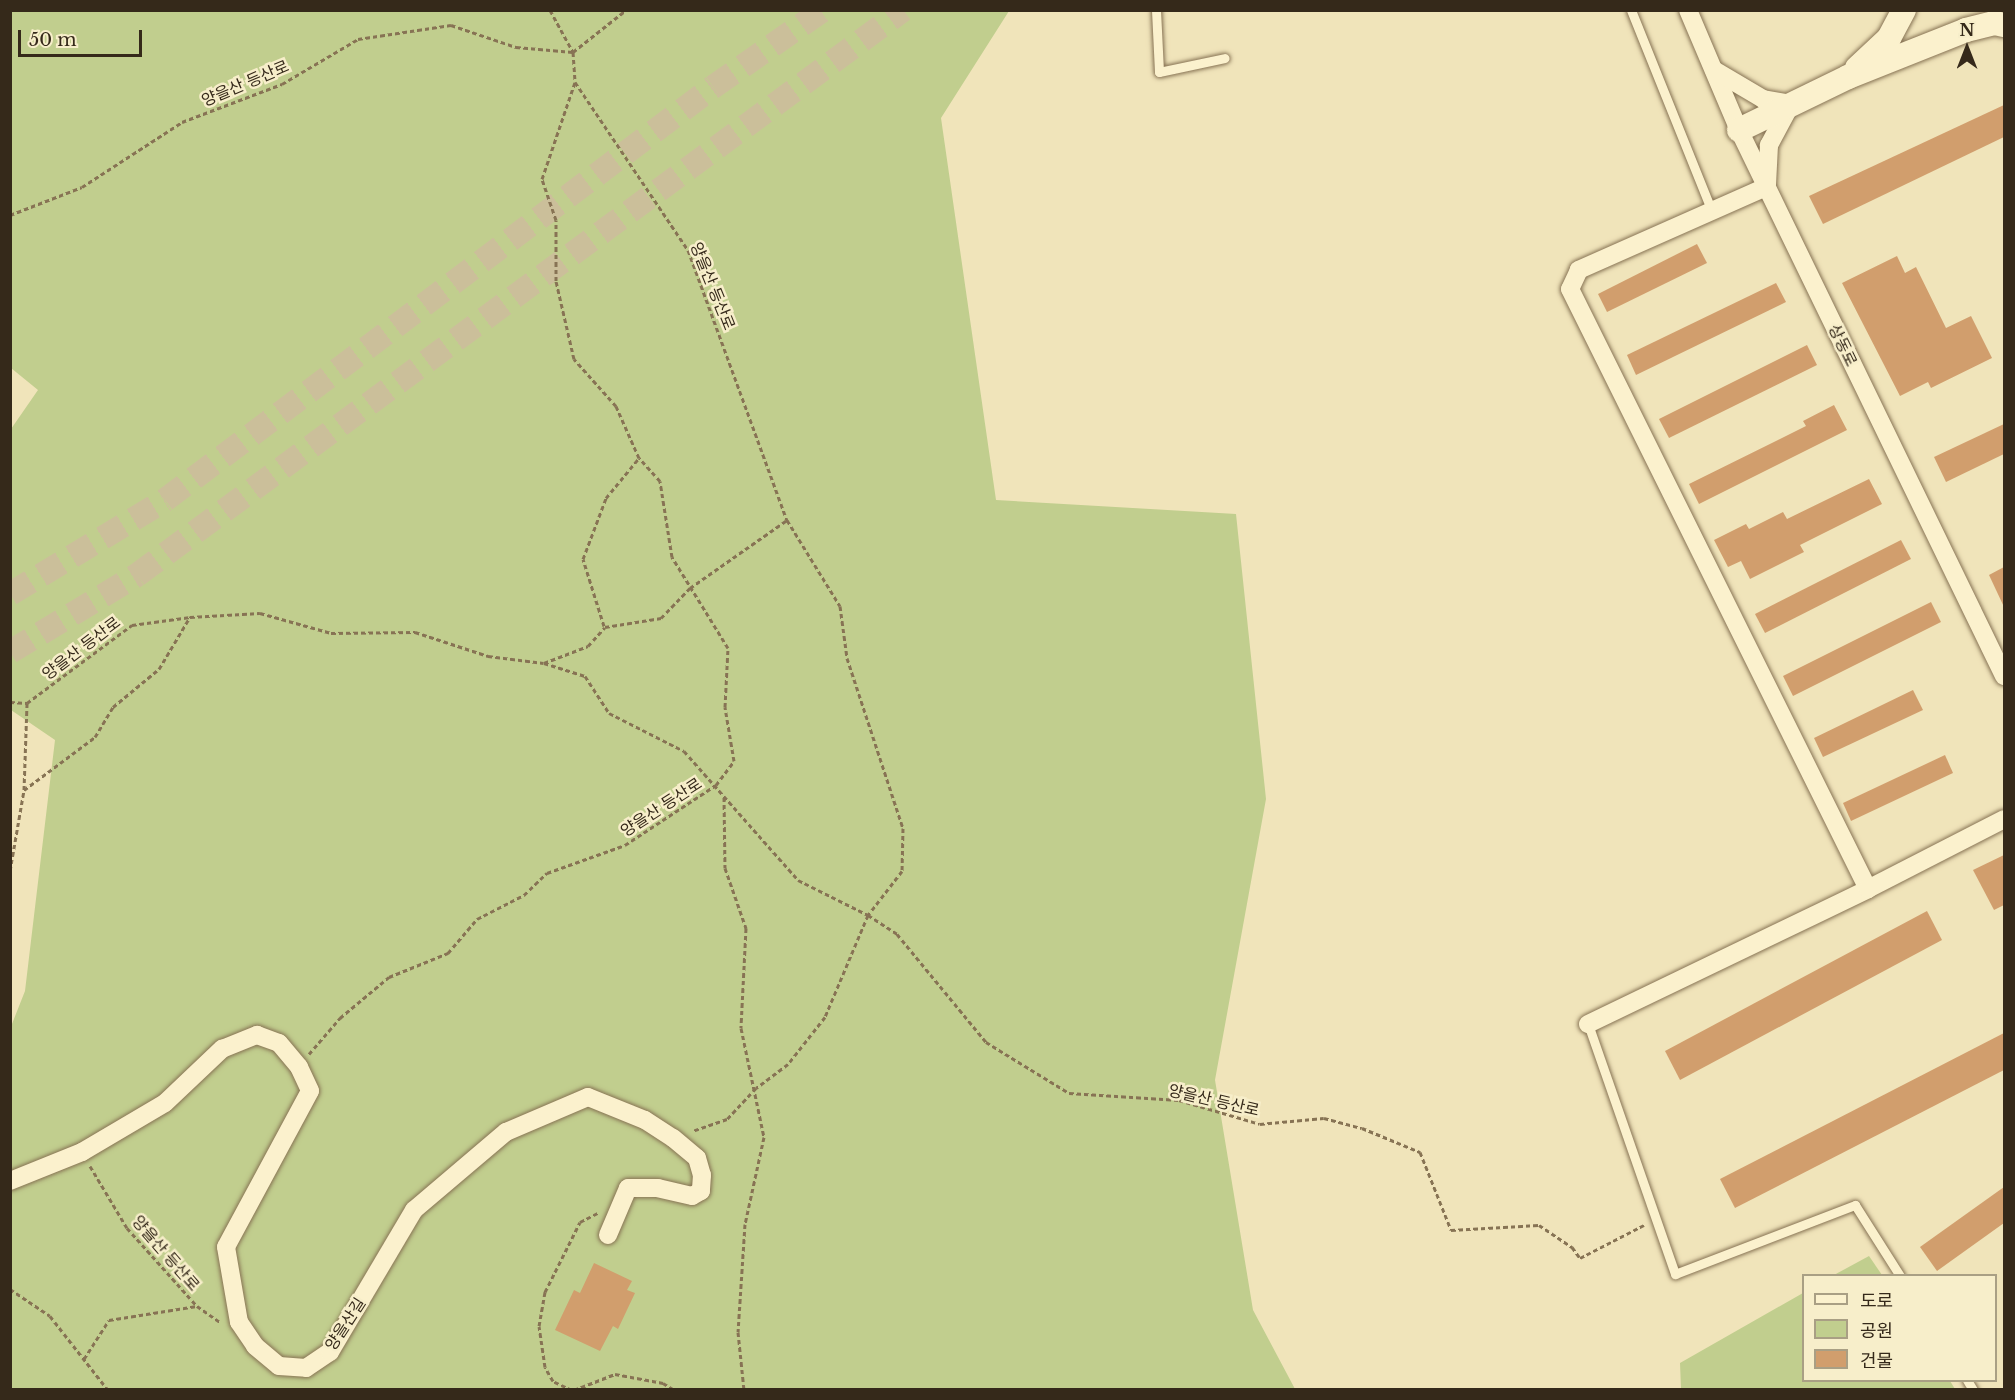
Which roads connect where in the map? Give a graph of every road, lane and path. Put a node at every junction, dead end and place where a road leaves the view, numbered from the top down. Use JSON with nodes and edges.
{"nodes":[{"id":1,"x":550,"y":10,"type":"edge"},
{"id":2,"x":626,"y":10,"type":"edge"},
{"id":3,"x":1156,"y":10,"type":"edge"},
{"id":4,"x":1631,"y":10,"type":"edge"},
{"id":5,"x":1688,"y":10,"type":"edge"},
{"id":6,"x":1904,"y":10,"type":"edge"},
{"id":7,"x":2004,"y":25,"type":"edge"},
{"id":8,"x":573,"y":52,"type":"junction"},
{"id":9,"x":1225,"y":58,"type":"dead end"},
{"id":10,"x":1714,"y":70,"type":"junction"},
{"id":11,"x":1848,"y":77,"type":"junction"},
{"id":12,"x":575,"y":82,"type":"junction"},
{"id":13,"x":1791,"y":104,"type":"junction"},
{"id":14,"x":1739,"y":130,"type":"junction"},
{"id":15,"x":1766,"y":187,"type":"junction"},
{"id":16,"x":1710,"y":209,"type":"junction"},
{"id":17,"x":10,"y":215,"type":"edge"},
{"id":18,"x":639,"y":458,"type":"junction"},
{"id":19,"x":787,"y":520,"type":"junction"},
{"id":20,"x":690,"y":588,"type":"junction"},
{"id":21,"x":190,"y":616,"type":"junction"},
{"id":22,"x":604,"y":627,"type":"junction"},
{"id":23,"x":544,"y":663,"type":"junction"},
{"id":24,"x":2004,"y":676,"type":"edge"},
{"id":25,"x":10,"y":702,"type":"edge"},
{"id":26,"x":27,"y":704,"type":"junction"},
{"id":27,"x":716,"y":785,"type":"junction"},
{"id":28,"x":24,"y":790,"type":"junction"},
{"id":29,"x":724,"y":795,"type":"junction"},
{"id":30,"x":2004,"y":819,"type":"edge"},
{"id":31,"x":10,"y":871,"type":"edge"},
{"id":32,"x":1868,"y":889,"type":"junction"},
{"id":33,"x":868,"y":915,"type":"junction"},
{"id":34,"x":1588,"y":1024,"type":"joint"},
{"id":35,"x":299,"y":1066,"type":"junction"},
{"id":36,"x":756,"y":1088,"type":"junction"},
{"id":37,"x":673,"y":1138,"type":"junction"},
{"id":38,"x":82,"y":1152,"type":"junction"},
{"id":39,"x":10,"y":1181,"type":"edge"},
{"id":40,"x":617,"y":1212,"type":"junction"},
{"id":41,"x":1653,"y":1220,"type":"junction"},
{"id":42,"x":608,"y":1235,"type":"dead end"},
{"id":43,"x":1899,"y":1274,"type":"edge"},
{"id":44,"x":10,"y":1289,"type":"edge"},
{"id":45,"x":197,"y":1306,"type":"junction"},
{"id":46,"x":226,"y":1326,"type":"dead end"},
{"id":47,"x":84,"y":1360,"type":"junction"},
{"id":48,"x":108,"y":1389,"type":"edge"},
{"id":49,"x":573,"y":1389,"type":"edge"},
{"id":50,"x":674,"y":1389,"type":"edge"},
{"id":51,"x":744,"y":1389,"type":"edge"}],
"edges":[{"from":1,"to":8,"type":"path","name":"양을산 등산로"},
{"from":2,"to":8,"type":"path"},
{"from":3,"to":9,"type":"lane"},
{"from":4,"to":16,"type":"lane"},
{"from":5,"to":10,"type":"street","name":"상동로"},
{"from":6,"to":11,"type":"street"},
{"from":7,"to":11,"type":"street"},
{"from":8,"to":12,"type":"path","name":"양을산 등산로"},
{"from":8,"to":17,"type":"path","name":"양을산 등산로"},
{"from":10,"to":13,"type":"street"},
{"from":10,"to":14,"type":"street","name":"상동로"},
{"from":11,"to":13,"type":"street"},
{"from":12,"to":18,"type":"path","name":"양을산 등산로"},
{"from":12,"to":19,"type":"path","name":"양을산 등산로"},
{"from":13,"to":14,"type":"street"},
{"from":13,"to":15,"type":"street"},
{"from":14,"to":15,"type":"street","name":"상동로"},
{"from":15,"to":16,"type":"street"},
{"from":15,"to":24,"type":"street","name":"상동로"},
{"from":16,"to":32,"type":"street"},
{"from":18,"to":20,"type":"path","name":"양을산 등산로"},
{"from":18,"to":22,"type":"path"},
{"from":19,"to":20,"type":"path"},
{"from":19,"to":33,"type":"path","name":"양을산 등산로"},
{"from":20,"to":22,"type":"path"},
{"from":20,"to":27,"type":"path","name":"양을산 등산로"},
{"from":21,"to":23,"type":"path","name":"양을산 등산로"},
{"from":21,"to":26,"type":"path","name":"양을산 등산로"},
{"from":21,"to":28,"type":"path"},
{"from":22,"to":23,"type":"path","name":"양을산 등산로"},
{"from":23,"to":27,"type":"path","name":"양을산 등산로"},
{"from":25,"to":26,"type":"path"},
{"from":26,"to":28,"type":"path"},
{"from":27,"to":29,"type":"path","name":"양을산 등산로"},
{"from":27,"to":35,"type":"path","name":"양을산 등산로"},
{"from":28,"to":31,"type":"path"},
{"from":29,"to":33,"type":"path","name":"양을산 등산로"},
{"from":29,"to":36,"type":"path","name":"양을산 등산로"},
{"from":30,"to":32,"type":"street"},
{"from":32,"to":34,"type":"street"},
{"from":33,"to":36,"type":"path","name":"양을산 등산로"},
{"from":33,"to":41,"type":"path","name":"양을산 등산로"},
{"from":34,"to":41,"type":"lane"},
{"from":35,"to":37,"type":"street","name":"양을산길"},
{"from":35,"to":38,"type":"street","name":"양을산길"},
{"from":36,"to":37,"type":"path","name":"양을산 등산로"},
{"from":36,"to":51,"type":"path","name":"양을산 등산로"},
{"from":37,"to":40,"type":"street","name":"양을산길"},
{"from":38,"to":39,"type":"street","name":"양을산길"},
{"from":38,"to":45,"type":"path","name":"양을산 등산로"},
{"from":40,"to":42,"type":"street","name":"양을산길"},
{"from":40,"to":49,"type":"path"},
{"from":41,"to":43,"type":"lane"},
{"from":44,"to":47,"type":"path"},
{"from":45,"to":46,"type":"path","name":"양을산 등산로"},
{"from":45,"to":47,"type":"path","name":"양을산 등산로"},
{"from":47,"to":48,"type":"path"},
{"from":49,"to":50,"type":"path"}]}
